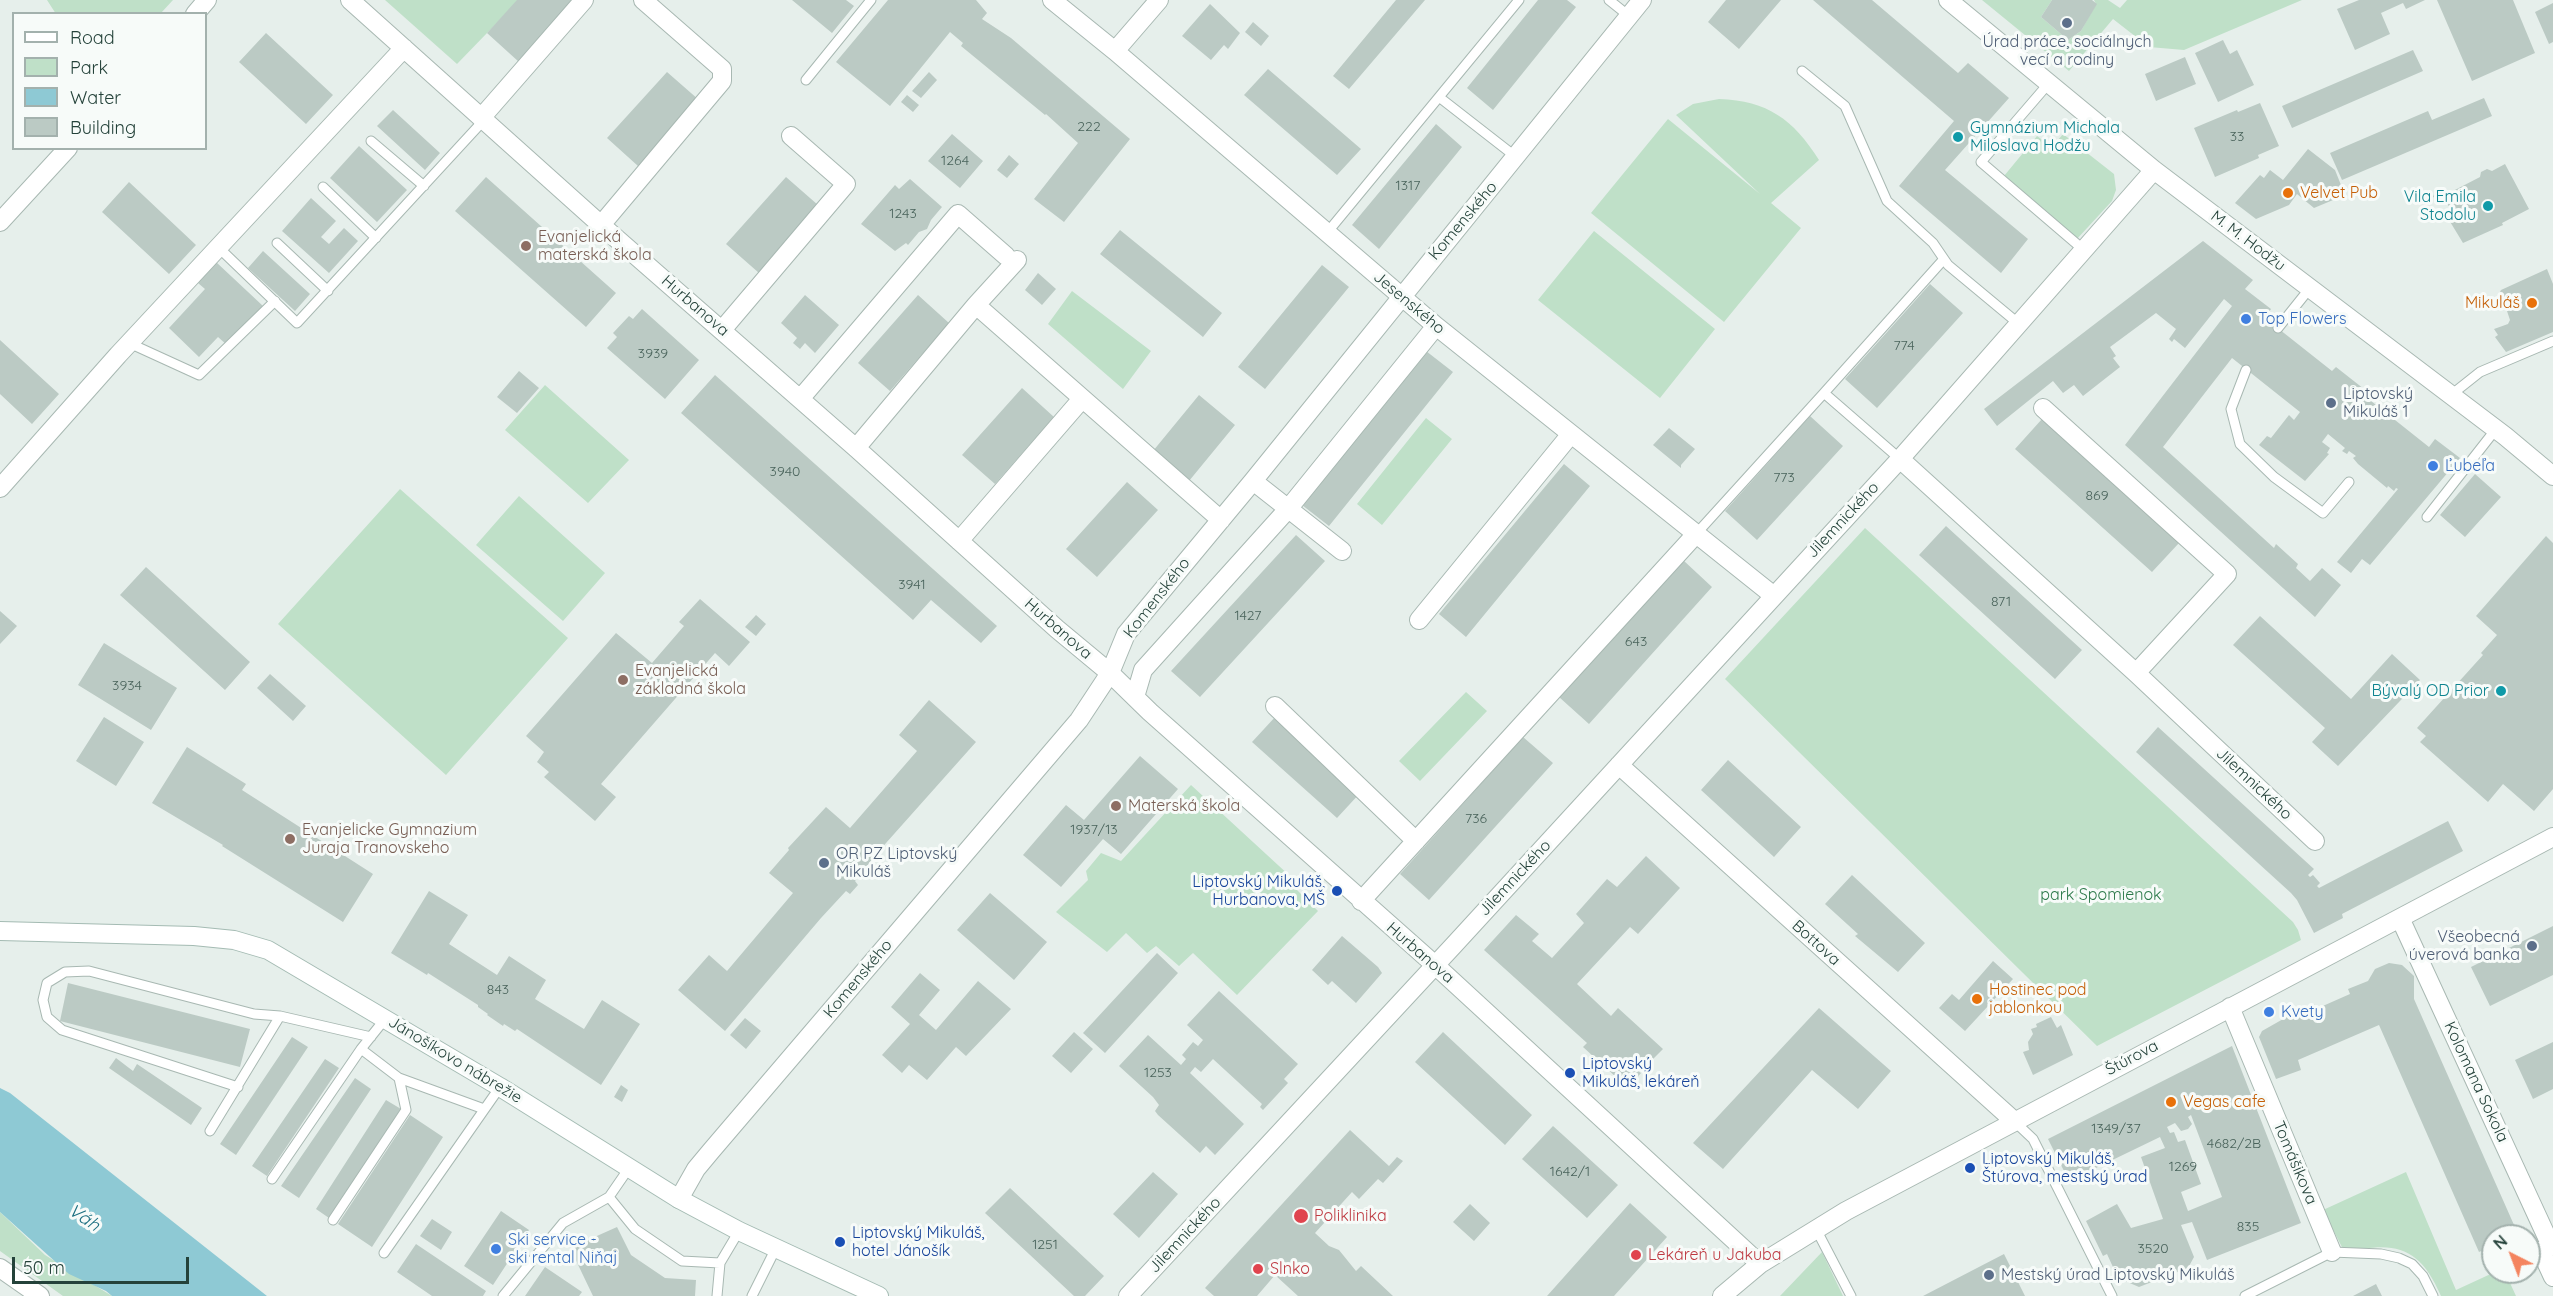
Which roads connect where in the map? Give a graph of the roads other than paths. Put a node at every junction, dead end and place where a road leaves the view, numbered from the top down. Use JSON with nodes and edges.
{"nodes":[{"id":1,"x":207,"y":0,"type":"edge"},
{"id":2,"x":350,"y":0,"type":"edge"},
{"id":3,"x":584,"y":0,"type":"edge"},
{"id":4,"x":643,"y":0,"type":"edge"},
{"id":5,"x":872,"y":0,"type":"edge"},
{"id":6,"x":1052,"y":0,"type":"edge"},
{"id":7,"x":1159,"y":0,"type":"edge"},
{"id":8,"x":1519,"y":0,"type":"edge"},
{"id":9,"x":1610,"y":0,"type":"edge"},
{"id":10,"x":1642,"y":0,"type":"edge"},
{"id":11,"x":1948,"y":0,"type":"edge"},
{"id":12,"x":197,"y":12,"type":"edge"},
{"id":13,"x":1629,"y":16,"type":"junction"},
{"id":14,"x":404,"y":48,"type":"junction"},
{"id":15,"x":1115,"y":51,"type":"junction"},
{"id":16,"x":1803,"y":71,"type":"dead end"},
{"id":17,"x":806,"y":80,"type":"dead end"},
{"id":18,"x":2049,"y":83,"type":"junction"},
{"id":19,"x":1439,"y":97,"type":"junction"},
{"id":20,"x":483,"y":119,"type":"junction"},
{"id":21,"x":791,"y":136,"type":"dead end"},
{"id":22,"x":371,"y":141,"type":"dead end"},
{"id":23,"x":66,"y":150,"type":"edge"},
{"id":24,"x":1516,"y":157,"type":"junction"},
{"id":25,"x":2154,"y":170,"type":"junction"},
{"id":26,"x":424,"y":186,"type":"junction"},
{"id":27,"x":323,"y":187,"type":"dead end"},
{"id":28,"x":0,"y":222,"type":"edge"},
{"id":29,"x":601,"y":225,"type":"junction"},
{"id":30,"x":1326,"y":234,"type":"junction"},
{"id":31,"x":376,"y":238,"type":"junction"},
{"id":32,"x":277,"y":243,"type":"dead end"},
{"id":33,"x":218,"y":247,"type":"junction"},
{"id":34,"x":2085,"y":251,"type":"junction"},
{"id":35,"x":1944,"y":259,"type":"junction"},
{"id":36,"x":2310,"y":288,"type":"junction"},
{"id":37,"x":328,"y":291,"type":"junction"},
{"id":38,"x":1401,"y":296,"type":"junction"},
{"id":39,"x":275,"y":301,"type":"junction"},
{"id":40,"x":976,"y":305,"type":"junction"},
{"id":41,"x":2019,"y":324,"type":"junction"},
{"id":42,"x":1437,"y":326,"type":"junction"},
{"id":43,"x":2278,"y":328,"type":"dead end"},
{"id":44,"x":722,"y":330,"type":"junction"},
{"id":45,"x":2553,"y":341,"type":"edge"},
{"id":46,"x":129,"y":343,"type":"junction"},
{"id":47,"x":2246,"y":369,"type":"dead end"},
{"id":48,"x":1824,"y":393,"type":"junction"},
{"id":49,"x":2451,"y":395,"type":"junction"},
{"id":50,"x":800,"y":399,"type":"junction"},
{"id":51,"x":1081,"y":400,"type":"junction"},
{"id":52,"x":2043,"y":408,"type":"dead end"},
{"id":53,"x":2496,"y":429,"type":"junction"},
{"id":54,"x":1571,"y":434,"type":"junction"},
{"id":55,"x":856,"y":448,"type":"junction"},
{"id":56,"x":1900,"y":459,"type":"junction"},
{"id":57,"x":2553,"y":476,"type":"edge"},
{"id":58,"x":1253,"y":481,"type":"junction"},
{"id":59,"x":2349,"y":482,"type":"dead end"},
{"id":60,"x":0,"y":488,"type":"edge"},
{"id":61,"x":1288,"y":509,"type":"junction"},
{"id":62,"x":2427,"y":517,"type":"dead end"},
{"id":63,"x":1221,"y":520,"type":"junction"},
{"id":64,"x":1696,"y":534,"type":"junction"},
{"id":65,"x":959,"y":541,"type":"junction"},
{"id":66,"x":1342,"y":551,"type":"dead end"},
{"id":67,"x":1774,"y":596,"type":"junction"},
{"id":68,"x":1419,"y":620,"type":"dead end"},
{"id":69,"x":2136,"y":673,"type":"junction"},
{"id":70,"x":1110,"y":674,"type":"junction"},
{"id":71,"x":1136,"y":697,"type":"junction"},
{"id":72,"x":1275,"y":706,"type":"dead end"},
{"id":73,"x":1619,"y":765,"type":"junction"},
{"id":74,"x":2553,"y":837,"type":"edge"},
{"id":75,"x":1416,"y":841,"type":"junction"},
{"id":76,"x":2315,"y":841,"type":"dead end"},
{"id":77,"x":1361,"y":901,"type":"junction"},
{"id":78,"x":2400,"y":918,"type":"junction"},
{"id":79,"x":0,"y":931,"type":"edge"},
{"id":80,"x":1435,"y":965,"type":"junction"},
{"id":81,"x":2230,"y":1007,"type":"junction"},
{"id":82,"x":280,"y":1016,"type":"junction"},
{"id":83,"x":385,"y":1018,"type":"junction"},
{"id":84,"x":371,"y":1037,"type":"junction"},
{"id":85,"x":361,"y":1048,"type":"junction"},
{"id":86,"x":399,"y":1078,"type":"junction"},
{"id":87,"x":238,"y":1087,"type":"junction"},
{"id":88,"x":500,"y":1087,"type":"junction"},
{"id":89,"x":484,"y":1109,"type":"junction"},
{"id":90,"x":2013,"y":1120,"type":"junction"},
{"id":91,"x":210,"y":1131,"type":"dead end"},
{"id":92,"x":629,"y":1168,"type":"junction"},
{"id":93,"x":272,"y":1179,"type":"dead end"},
{"id":94,"x":609,"y":1197,"type":"junction"},
{"id":95,"x":679,"y":1199,"type":"junction"},
{"id":96,"x":333,"y":1220,"type":"dead end"},
{"id":97,"x":1816,"y":1229,"type":"junction"},
{"id":98,"x":739,"y":1231,"type":"junction"},
{"id":99,"x":2548,"y":1247,"type":"edge"},
{"id":100,"x":776,"y":1248,"type":"junction"},
{"id":101,"x":2332,"y":1252,"type":"junction"},
{"id":102,"x":384,"y":1253,"type":"dead end"},
{"id":103,"x":720,"y":1263,"type":"junction"},
{"id":104,"x":1760,"y":1264,"type":"junction"},
{"id":105,"x":0,"y":1268,"type":"edge"},
{"id":106,"x":2553,"y":1277,"type":"edge"},
{"id":107,"x":40,"y":1296,"type":"edge"},
{"id":108,"x":503,"y":1296,"type":"edge"},
{"id":109,"x":717,"y":1296,"type":"edge"},
{"id":110,"x":753,"y":1296,"type":"edge"},
{"id":111,"x":879,"y":1296,"type":"edge"},
{"id":112,"x":1128,"y":1296,"type":"edge"},
{"id":113,"x":1722,"y":1296,"type":"edge"},
{"id":114,"x":1851,"y":1296,"type":"edge"},
{"id":115,"x":2112,"y":1296,"type":"edge"},
{"id":116,"x":2245,"y":1296,"type":"edge"},
{"id":117,"x":2433,"y":1296,"type":"edge"}],
"edges":[{"from":1,"to":12,"type":"street"},
{"from":2,"to":14,"type":"street","name":"Hurbanova"},
{"from":3,"to":20,"type":"street"},
{"from":4,"to":29,"type":"street"},
{"from":5,"to":17,"type":"lane"},
{"from":6,"to":15,"type":"street","name":"Jesenského"},
{"from":7,"to":15,"type":"street"},
{"from":8,"to":19,"type":"lane"},
{"from":9,"to":13,"type":"lane"},
{"from":10,"to":13,"type":"street","name":"Komenského"},
{"from":11,"to":18,"type":"street","name":"M. M. Hodžu"},
{"from":13,"to":24,"type":"street","name":"Komenského"},
{"from":14,"to":20,"type":"street","name":"Hurbanova"},
{"from":14,"to":33,"type":"street"},
{"from":15,"to":30,"type":"street","name":"Jesenského"},
{"from":16,"to":35,"type":"lane"},
{"from":18,"to":25,"type":"street","name":"M. M. Hodžu"},
{"from":18,"to":34,"type":"lane"},
{"from":19,"to":24,"type":"lane"},
{"from":19,"to":30,"type":"lane"},
{"from":20,"to":26,"type":"lane"},
{"from":20,"to":29,"type":"street","name":"Hurbanova"},
{"from":21,"to":44,"type":"street"},
{"from":22,"to":26,"type":"lane"},
{"from":23,"to":28,"type":"street"},
{"from":24,"to":38,"type":"street","name":"Komenského"},
{"from":25,"to":34,"type":"street","name":"Jilemnického"},
{"from":25,"to":36,"type":"street","name":"M. M. Hodžu"},
{"from":26,"to":31,"type":"lane"},
{"from":27,"to":31,"type":"lane"},
{"from":29,"to":44,"type":"street","name":"Hurbanova"},
{"from":30,"to":38,"type":"street","name":"Jesenského"},
{"from":31,"to":37,"type":"lane"},
{"from":32,"to":37,"type":"lane"},
{"from":33,"to":39,"type":"lane"},
{"from":33,"to":46,"type":"street"},
{"from":34,"to":41,"type":"street","name":"Jilemnického"},
{"from":35,"to":41,"type":"lane"},
{"from":35,"to":48,"type":"lane"},
{"from":36,"to":43,"type":"lane"},
{"from":36,"to":49,"type":"street","name":"M. M. Hodžu"},
{"from":37,"to":39,"type":"lane"},
{"from":38,"to":42,"type":"street","name":"Jesenského"},
{"from":38,"to":58,"type":"street","name":"Komenského"},
{"from":39,"to":46,"type":"lane"},
{"from":40,"to":50,"type":"street"},
{"from":40,"to":51,"type":"street"},
{"from":40,"to":55,"type":"street"},
{"from":41,"to":56,"type":"street","name":"Jilemnického"},
{"from":42,"to":54,"type":"street","name":"Jesenského"},
{"from":42,"to":61,"type":"street"},
{"from":44,"to":50,"type":"street","name":"Hurbanova"},
{"from":45,"to":49,"type":"lane"},
{"from":46,"to":60,"type":"street"},
{"from":47,"to":59,"type":"lane"},
{"from":48,"to":56,"type":"lane"},
{"from":48,"to":64,"type":"lane"},
{"from":49,"to":53,"type":"street","name":"M. M. Hodžu"},
{"from":50,"to":55,"type":"street","name":"Hurbanova"},
{"from":51,"to":63,"type":"street"},
{"from":51,"to":65,"type":"street"},
{"from":52,"to":69,"type":"street"},
{"from":53,"to":57,"type":"street","name":"M. M. Hodžu"},
{"from":53,"to":62,"type":"lane"},
{"from":54,"to":64,"type":"street","name":"Jesenského"},
{"from":54,"to":68,"type":"street"},
{"from":55,"to":65,"type":"street","name":"Hurbanova"},
{"from":56,"to":67,"type":"street","name":"Jilemnického"},
{"from":56,"to":69,"type":"street","name":"Jilemnického"},
{"from":58,"to":61,"type":"street"},
{"from":58,"to":63,"type":"street","name":"Komenského"},
{"from":61,"to":66,"type":"street"},
{"from":61,"to":71,"type":"street"},
{"from":63,"to":70,"type":"street","name":"Komenského"},
{"from":64,"to":67,"type":"street","name":"Jesenského"},
{"from":64,"to":75,"type":"street"},
{"from":65,"to":70,"type":"street","name":"Hurbanova"},
{"from":67,"to":73,"type":"street","name":"Jilemnického"},
{"from":69,"to":76,"type":"street","name":"Jilemnického"},
{"from":70,"to":71,"type":"street","name":"Hurbanova"},
{"from":70,"to":95,"type":"street","name":"Komenského"},
{"from":71,"to":77,"type":"street","name":"Hurbanova"},
{"from":72,"to":75,"type":"street"},
{"from":73,"to":80,"type":"street","name":"Jilemnického"},
{"from":73,"to":90,"type":"street","name":"Bottova"},
{"from":74,"to":78,"type":"street","name":"Štúrova"},
{"from":75,"to":77,"type":"street"},
{"from":77,"to":80,"type":"street","name":"Hurbanova"},
{"from":78,"to":81,"type":"street","name":"Štúrova"},
{"from":78,"to":99,"type":"street","name":"Kolomana Sokola"},
{"from":79,"to":83,"type":"street","name":"Jánošíkovo nábrežie"},
{"from":80,"to":104,"type":"street","name":"Hurbanova"},
{"from":80,"to":112,"type":"street","name":"Jilemnického"},
{"from":81,"to":90,"type":"street","name":"Štúrova"},
{"from":81,"to":101,"type":"street","name":"Tomášikova"},
{"from":82,"to":84,"type":"lane"},
{"from":82,"to":87,"type":"lane"},
{"from":82,"to":87,"type":"lane"},
{"from":83,"to":84,"type":"lane"},
{"from":83,"to":88,"type":"street","name":"Jánošíkovo nábrežie"},
{"from":84,"to":85,"type":"lane"},
{"from":85,"to":86,"type":"lane"},
{"from":85,"to":93,"type":"lane"},
{"from":86,"to":89,"type":"lane"},
{"from":86,"to":96,"type":"lane"},
{"from":87,"to":91,"type":"lane"},
{"from":88,"to":89,"type":"lane"},
{"from":88,"to":92,"type":"street","name":"Jánošíkovo nábrežie"},
{"from":89,"to":102,"type":"lane"},
{"from":90,"to":97,"type":"street","name":"Štúrova"},
{"from":90,"to":115,"type":"lane"},
{"from":92,"to":94,"type":"lane"},
{"from":92,"to":95,"type":"street","name":"Jánošíkovo nábrežie"},
{"from":94,"to":103,"type":"lane"},
{"from":94,"to":108,"type":"lane"},
{"from":95,"to":98,"type":"street","name":"Jánošíkovo nábrežie"},
{"from":97,"to":104,"type":"street","name":"Štúrova"},
{"from":97,"to":114,"type":"lane"},
{"from":98,"to":100,"type":"street","name":"Jánošíkovo nábrežie"},
{"from":98,"to":103,"type":"lane"},
{"from":99,"to":106,"type":"street","name":"Kolomana Sokola"},
{"from":100,"to":110,"type":"lane"},
{"from":100,"to":111,"type":"street","name":"Jánošíkovo nábrežie"},
{"from":101,"to":116,"type":"lane"},
{"from":101,"to":117,"type":"lane"},
{"from":103,"to":109,"type":"lane"},
{"from":104,"to":113,"type":"street","name":"Štúrova"},
{"from":105,"to":107,"type":"street"}]}
